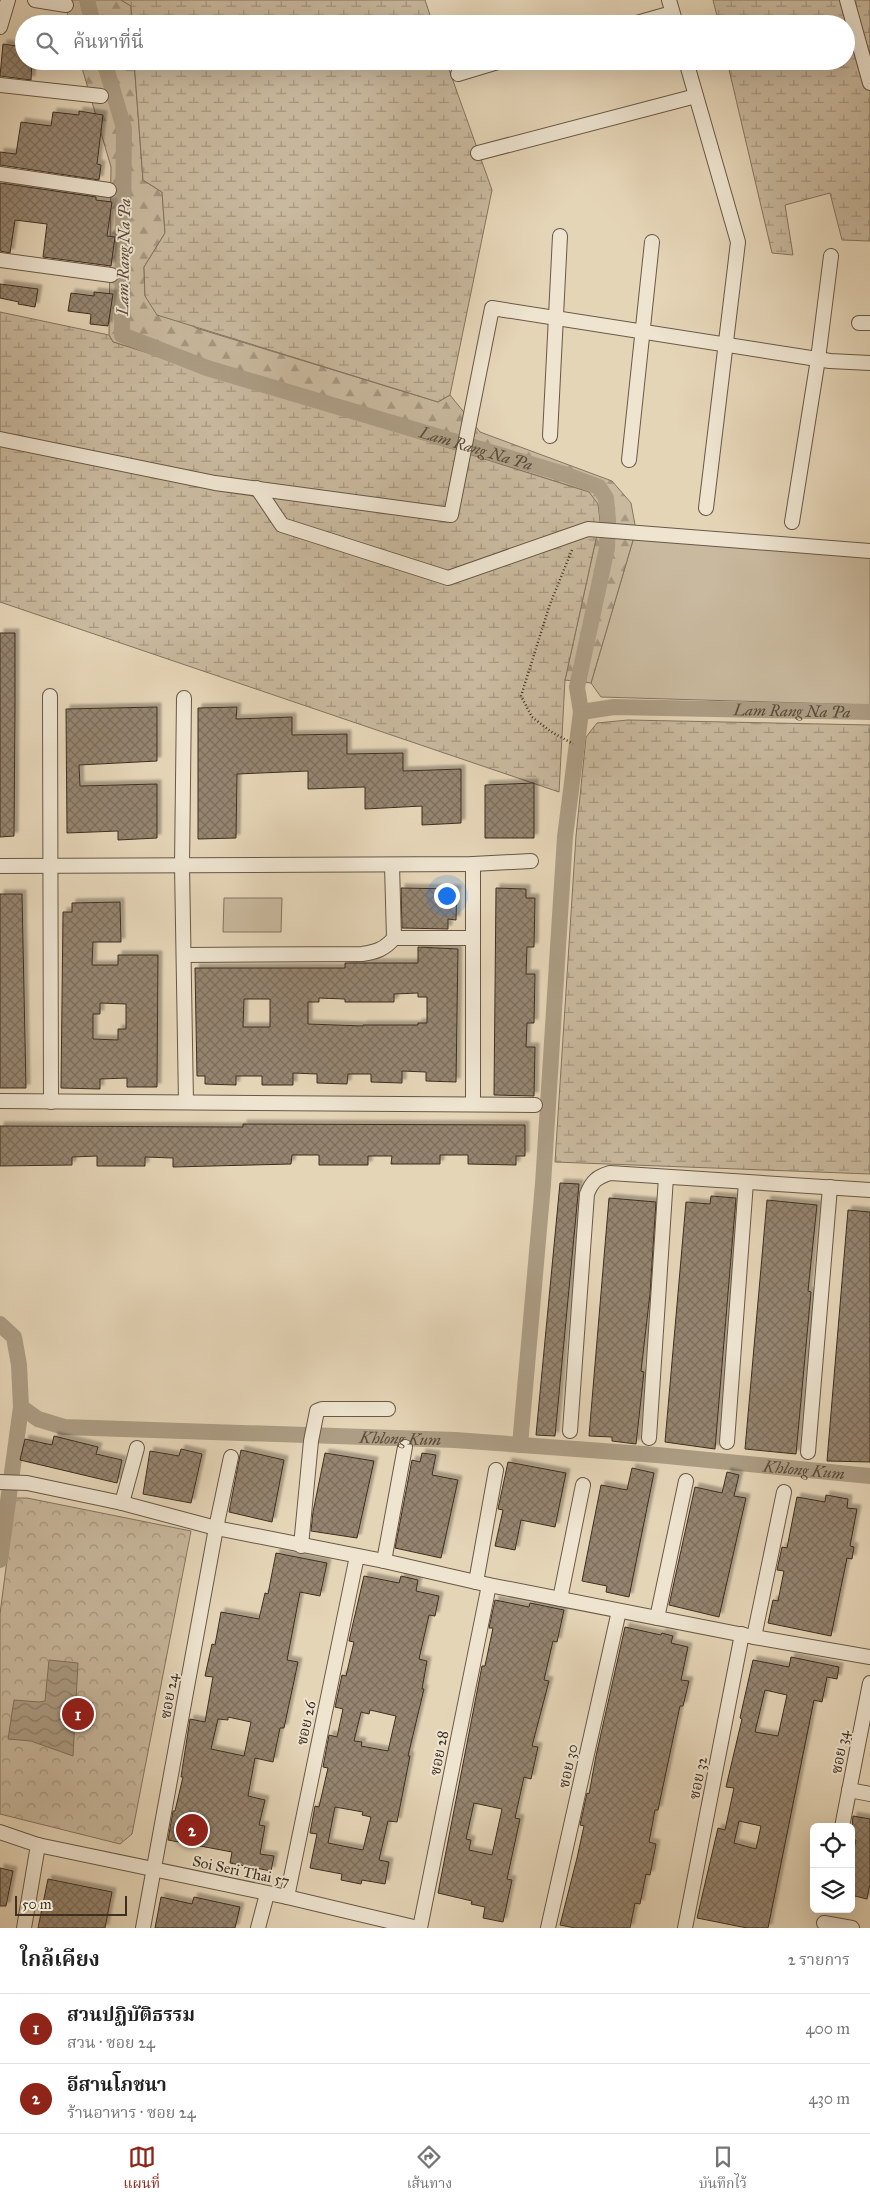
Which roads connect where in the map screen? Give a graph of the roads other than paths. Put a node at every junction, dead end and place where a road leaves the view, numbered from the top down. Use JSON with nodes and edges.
{"nodes":[{"id":1,"x":8,"y":0,"type":"edge"},
{"id":2,"x":35,"y":0,"type":"edge"},
{"id":3,"x":847,"y":0,"type":"edge"},
{"id":4,"x":66,"y":5,"type":"dead end"},
{"id":5,"x":851,"y":15,"type":"edge"},
{"id":6,"x":0,"y":27,"type":"edge"},
{"id":7,"x":855,"y":29,"type":"edge"},
{"id":8,"x":471,"y":70,"type":"edge"},
{"id":9,"x":689,"y":70,"type":"edge"},
{"id":10,"x":458,"y":74,"type":"dead end"},
{"id":11,"x":870,"y":83,"type":"edge"},
{"id":12,"x":0,"y":85,"type":"edge"},
{"id":13,"x":102,"y":96,"type":"dead end"},
{"id":14,"x":696,"y":96,"type":"junction"},
{"id":15,"x":478,"y":153,"type":"dead end"},
{"id":16,"x":0,"y":174,"type":"edge"},
{"id":17,"x":109,"y":190,"type":"dead end"},
{"id":18,"x":560,"y":236,"type":"dead end"},
{"id":19,"x":652,"y":242,"type":"dead end"},
{"id":20,"x":831,"y":256,"type":"dead end"},
{"id":21,"x":0,"y":260,"type":"edge"},
{"id":22,"x":111,"y":275,"type":"dead end"},
{"id":23,"x":556,"y":318,"type":"junction"},
{"id":24,"x":642,"y":332,"type":"junction"},
{"id":25,"x":727,"y":345,"type":"junction"},
{"id":26,"x":818,"y":359,"type":"junction"},
{"id":27,"x":870,"y":363,"type":"edge"},
{"id":28,"x":550,"y":436,"type":"dead end"},
{"id":29,"x":0,"y":439,"type":"edge"},
{"id":30,"x":629,"y":460,"type":"dead end"},
{"id":31,"x":257,"y":488,"type":"junction"},
{"id":32,"x":706,"y":508,"type":"dead end"},
{"id":33,"x":792,"y":522,"type":"dead end"},
{"id":34,"x":870,"y":551,"type":"edge"},
{"id":35,"x":50,"y":696,"type":"dead end"},
{"id":36,"x":184,"y":698,"type":"dead end"},
{"id":37,"x":530,"y":861,"type":"dead end"},
{"id":38,"x":392,"y":864,"type":"junction"},
{"id":39,"x":473,"y":864,"type":"junction"},
{"id":40,"x":182,"y":865,"type":"junction"},
{"id":41,"x":0,"y":866,"type":"edge"},
{"id":42,"x":50,"y":866,"type":"junction"},
{"id":43,"x":394,"y":938,"type":"junction"},
{"id":44,"x":473,"y":938,"type":"junction"},
{"id":45,"x":184,"y":955,"type":"junction"},
{"id":46,"x":0,"y":1100,"type":"edge"},
{"id":47,"x":51,"y":1102,"type":"junction"},
{"id":48,"x":186,"y":1102,"type":"junction"},
{"id":49,"x":473,"y":1103,"type":"junction"},
{"id":50,"x":536,"y":1105,"type":"dead end"},
{"id":51,"x":666,"y":1177,"type":"junction"},
{"id":52,"x":746,"y":1182,"type":"junction"},
{"id":53,"x":830,"y":1187,"type":"junction"},
{"id":54,"x":870,"y":1190,"type":"edge"},
{"id":55,"x":388,"y":1409,"type":"dead end"},
{"id":56,"x":570,"y":1431,"type":"dead end"},
{"id":57,"x":649,"y":1438,"type":"dead end"},
{"id":58,"x":727,"y":1442,"type":"dead end"},
{"id":59,"x":405,"y":1447,"type":"dead end"},
{"id":60,"x":137,"y":1448,"type":"dead end"},
{"id":61,"x":808,"y":1452,"type":"dead end"},
{"id":62,"x":231,"y":1457,"type":"dead end"},
{"id":63,"x":496,"y":1470,"type":"dead end"},
{"id":64,"x":686,"y":1481,"type":"dead end"},
{"id":65,"x":0,"y":1482,"type":"edge"},
{"id":66,"x":583,"y":1485,"type":"dead end"},
{"id":67,"x":784,"y":1492,"type":"dead end"},
{"id":68,"x":122,"y":1503,"type":"junction"},
{"id":69,"x":216,"y":1528,"type":"junction"},
{"id":70,"x":301,"y":1546,"type":"junction"},
{"id":71,"x":357,"y":1556,"type":"junction"},
{"id":72,"x":384,"y":1561,"type":"junction"},
{"id":73,"x":482,"y":1584,"type":"junction"},
{"id":74,"x":560,"y":1599,"type":"junction"},
{"id":75,"x":619,"y":1611,"type":"junction"},
{"id":76,"x":657,"y":1618,"type":"junction"},
{"id":77,"x":748,"y":1636,"type":"junction"},
{"id":78,"x":870,"y":1657,"type":"edge"},
{"id":79,"x":870,"y":1683,"type":"edge"},
{"id":80,"x":849,"y":1790,"type":"junction"},
{"id":81,"x":870,"y":1794,"type":"edge"},
{"id":82,"x":843,"y":1823,"type":"edge"},
{"id":83,"x":0,"y":1832,"type":"edge"},
{"id":84,"x":38,"y":1845,"type":"junction"},
{"id":85,"x":155,"y":1869,"type":"junction"},
{"id":86,"x":267,"y":1894,"type":"junction"},
{"id":87,"x":287,"y":1897,"type":"junction"},
{"id":88,"x":825,"y":1920,"type":"edge"},
{"id":89,"x":367,"y":1922,"type":"edge"},
{"id":90,"x":24,"y":1928,"type":"edge"},
{"id":91,"x":143,"y":1928,"type":"edge"},
{"id":92,"x":258,"y":1928,"type":"edge"},
{"id":93,"x":419,"y":1928,"type":"edge"},
{"id":94,"x":548,"y":1928,"type":"edge"},
{"id":95,"x":685,"y":1928,"type":"edge"},
{"id":96,"x":852,"y":1928,"type":"edge"}],
"edges":[{"from":1,"to":6,"type":"street"},
{"from":2,"to":4,"type":"street"},
{"from":3,"to":5,"type":"street"},
{"from":7,"to":11,"type":"street"},
{"from":8,"to":10,"type":"street"},
{"from":9,"to":14,"type":"street"},
{"from":12,"to":13,"type":"street"},
{"from":14,"to":15,"type":"street"},
{"from":14,"to":25,"type":"street"},
{"from":16,"to":17,"type":"street"},
{"from":18,"to":23,"type":"street"},
{"from":19,"to":24,"type":"street"},
{"from":20,"to":26,"type":"street"},
{"from":21,"to":22,"type":"street"},
{"from":23,"to":24,"type":"street"},
{"from":23,"to":28,"type":"street"},
{"from":23,"to":31,"type":"street"},
{"from":24,"to":25,"type":"street"},
{"from":24,"to":30,"type":"street"},
{"from":25,"to":26,"type":"street"},
{"from":25,"to":32,"type":"street"},
{"from":26,"to":27,"type":"street"},
{"from":26,"to":33,"type":"street"},
{"from":29,"to":31,"type":"street"},
{"from":31,"to":34,"type":"street"},
{"from":35,"to":42,"type":"street"},
{"from":36,"to":40,"type":"street"},
{"from":37,"to":39,"type":"street"},
{"from":38,"to":39,"type":"street"},
{"from":38,"to":40,"type":"street"},
{"from":38,"to":43,"type":"street"},
{"from":39,"to":44,"type":"street"},
{"from":40,"to":42,"type":"street"},
{"from":40,"to":45,"type":"street"},
{"from":41,"to":42,"type":"street"},
{"from":42,"to":47,"type":"street"},
{"from":43,"to":44,"type":"street"},
{"from":43,"to":45,"type":"street"},
{"from":44,"to":49,"type":"street"},
{"from":45,"to":48,"type":"street"},
{"from":46,"to":47,"type":"street"},
{"from":47,"to":48,"type":"street"},
{"from":48,"to":49,"type":"street"},
{"from":49,"to":50,"type":"street"},
{"from":51,"to":52,"type":"street"},
{"from":51,"to":56,"type":"street"},
{"from":51,"to":57,"type":"street"},
{"from":52,"to":53,"type":"street"},
{"from":52,"to":58,"type":"street"},
{"from":53,"to":54,"type":"street"},
{"from":53,"to":61,"type":"street"},
{"from":55,"to":70,"type":"street"},
{"from":59,"to":72,"type":"street"},
{"from":60,"to":68,"type":"street"},
{"from":62,"to":69,"type":"street","name":"ซอย 24"},
{"from":63,"to":73,"type":"street","name":"ซอย 28"},
{"from":64,"to":76,"type":"street"},
{"from":65,"to":68,"type":"street"},
{"from":66,"to":74,"type":"street"},
{"from":67,"to":77,"type":"street","name":"ซอย 32"},
{"from":68,"to":69,"type":"street"},
{"from":69,"to":70,"type":"street"},
{"from":69,"to":85,"type":"street","name":"ซอย 24"},
{"from":70,"to":71,"type":"street"},
{"from":71,"to":72,"type":"street"},
{"from":71,"to":87,"type":"street","name":"ซอย 26"},
{"from":72,"to":73,"type":"street"},
{"from":73,"to":74,"type":"street"},
{"from":73,"to":93,"type":"street","name":"ซอย 28"},
{"from":74,"to":75,"type":"street"},
{"from":75,"to":76,"type":"street"},
{"from":75,"to":94,"type":"street","name":"ซอย 30"},
{"from":76,"to":77,"type":"street"},
{"from":77,"to":78,"type":"street"},
{"from":77,"to":95,"type":"street","name":"ซอย 32"},
{"from":79,"to":80,"type":"street","name":"ซอย 34"},
{"from":80,"to":81,"type":"street"},
{"from":80,"to":82,"type":"street","name":"ซอย 34"},
{"from":83,"to":84,"type":"street","name":"Soi Seri Thai 57"},
{"from":84,"to":85,"type":"street","name":"Soi Seri Thai 57"},
{"from":84,"to":90,"type":"street"},
{"from":85,"to":86,"type":"street","name":"Soi Seri Thai 57"},
{"from":85,"to":91,"type":"street","name":"ซอย 24"},
{"from":86,"to":87,"type":"street","name":"Soi Seri Thai 57"},
{"from":86,"to":92,"type":"street"},
{"from":87,"to":89,"type":"street","name":"Soi Seri Thai 57"},
{"from":88,"to":96,"type":"street"},
{"from":89,"to":93,"type":"street","name":"Soi Seri Thai 57"}]}
